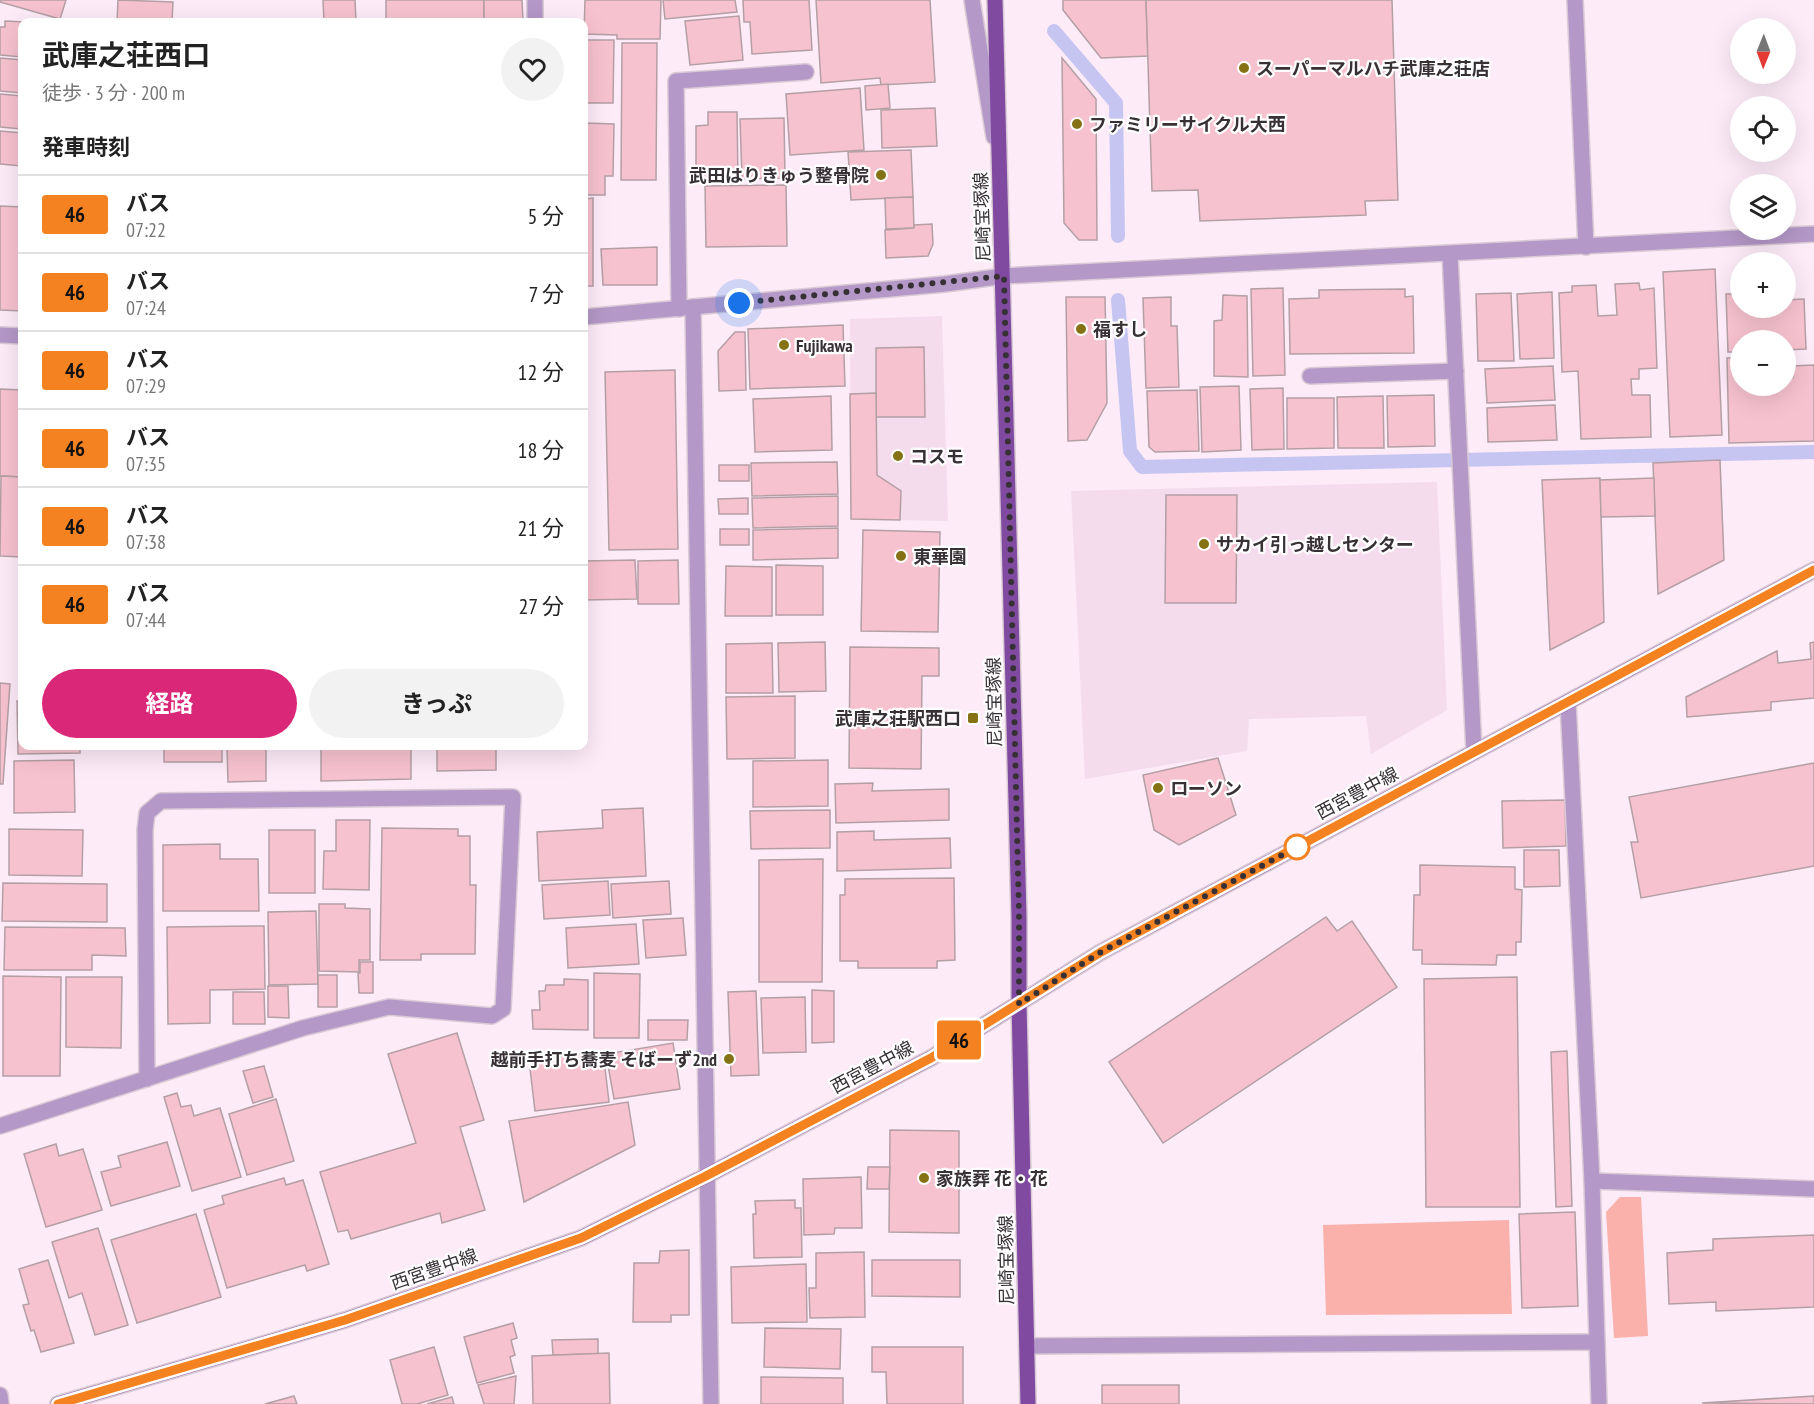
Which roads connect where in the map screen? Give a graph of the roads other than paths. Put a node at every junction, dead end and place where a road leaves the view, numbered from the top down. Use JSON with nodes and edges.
{"nodes":[{"id":1,"x":535,"y":0,"type":"edge"},
{"id":2,"x":972,"y":0,"type":"edge"},
{"id":3,"x":995,"y":0,"type":"edge"},
{"id":4,"x":1575,"y":0,"type":"edge"},
{"id":5,"x":534,"y":18,"type":"edge"},
{"id":6,"x":806,"y":72,"type":"dead end"},
{"id":7,"x":999,"y":166,"type":"junction"},
{"id":8,"x":1814,"y":234,"type":"edge"},
{"id":9,"x":1586,"y":247,"type":"junction"},
{"id":10,"x":1450,"y":254,"type":"junction"},
{"id":11,"x":1004,"y":276,"type":"junction"},
{"id":12,"x":686,"y":308,"type":"junction"},
{"id":13,"x":588,"y":316,"type":"edge"},
{"id":14,"x":0,"y":335,"type":"edge"},
{"id":15,"x":18,"y":336,"type":"edge"},
{"id":16,"x":1456,"y":371,"type":"junction"},
{"id":17,"x":1310,"y":376,"type":"dead end"},
{"id":18,"x":1814,"y":570,"type":"edge"},
{"id":19,"x":1568,"y":702,"type":"junction"},
{"id":20,"x":1474,"y":752,"type":"junction"},
{"id":21,"x":1019,"y":1004,"type":"junction"},
{"id":22,"x":147,"y":1079,"type":"junction"},
{"id":23,"x":0,"y":1126,"type":"edge"},
{"id":24,"x":706,"y":1176,"type":"junction"},
{"id":25,"x":1592,"y":1180,"type":"junction"},
{"id":26,"x":1814,"y":1189,"type":"edge"},
{"id":27,"x":1596,"y":1341,"type":"junction"},
{"id":28,"x":1028,"y":1346,"type":"junction"},
{"id":29,"x":0,"y":1395,"type":"edge"},
{"id":30,"x":1,"y":1404,"type":"edge"},
{"id":31,"x":58,"y":1404,"type":"edge"},
{"id":32,"x":711,"y":1404,"type":"edge"},
{"id":33,"x":1028,"y":1404,"type":"edge"},
{"id":34,"x":1599,"y":1404,"type":"edge"}],
"edges":[{"from":1,"to":5,"type":"street"},
{"from":2,"to":7,"type":"street"},
{"from":3,"to":7,"type":"main road","name":"尼崎宝塚線"},
{"from":4,"to":9,"type":"street"},
{"from":6,"to":12,"type":"street"},
{"from":7,"to":11,"type":"main road","name":"尼崎宝塚線"},
{"from":8,"to":9,"type":"street"},
{"from":9,"to":10,"type":"street"},
{"from":10,"to":11,"type":"street"},
{"from":10,"to":16,"type":"street"},
{"from":11,"to":12,"type":"street"},
{"from":11,"to":21,"type":"main road","name":"尼崎宝塚線"},
{"from":12,"to":13,"type":"street"},
{"from":12,"to":24,"type":"street"},
{"from":14,"to":15,"type":"street"},
{"from":16,"to":17,"type":"street"},
{"from":16,"to":20,"type":"street"},
{"from":18,"to":19,"type":"main road","name":"西宮豊中線"},
{"from":19,"to":20,"type":"main road","name":"西宮豊中線"},
{"from":19,"to":25,"type":"street"},
{"from":20,"to":21,"type":"main road","name":"西宮豊中線"},
{"from":21,"to":24,"type":"main road","name":"西宮豊中線"},
{"from":21,"to":28,"type":"main road","name":"尼崎宝塚線"},
{"from":22,"to":22,"type":"street"},
{"from":22,"to":23,"type":"street"},
{"from":24,"to":31,"type":"main road","name":"西宮豊中線"},
{"from":24,"to":32,"type":"street"},
{"from":25,"to":26,"type":"street"},
{"from":25,"to":27,"type":"street"},
{"from":27,"to":28,"type":"street"},
{"from":27,"to":34,"type":"street"},
{"from":28,"to":33,"type":"main road","name":"尼崎宝塚線"},
{"from":29,"to":30,"type":"street"}]}
